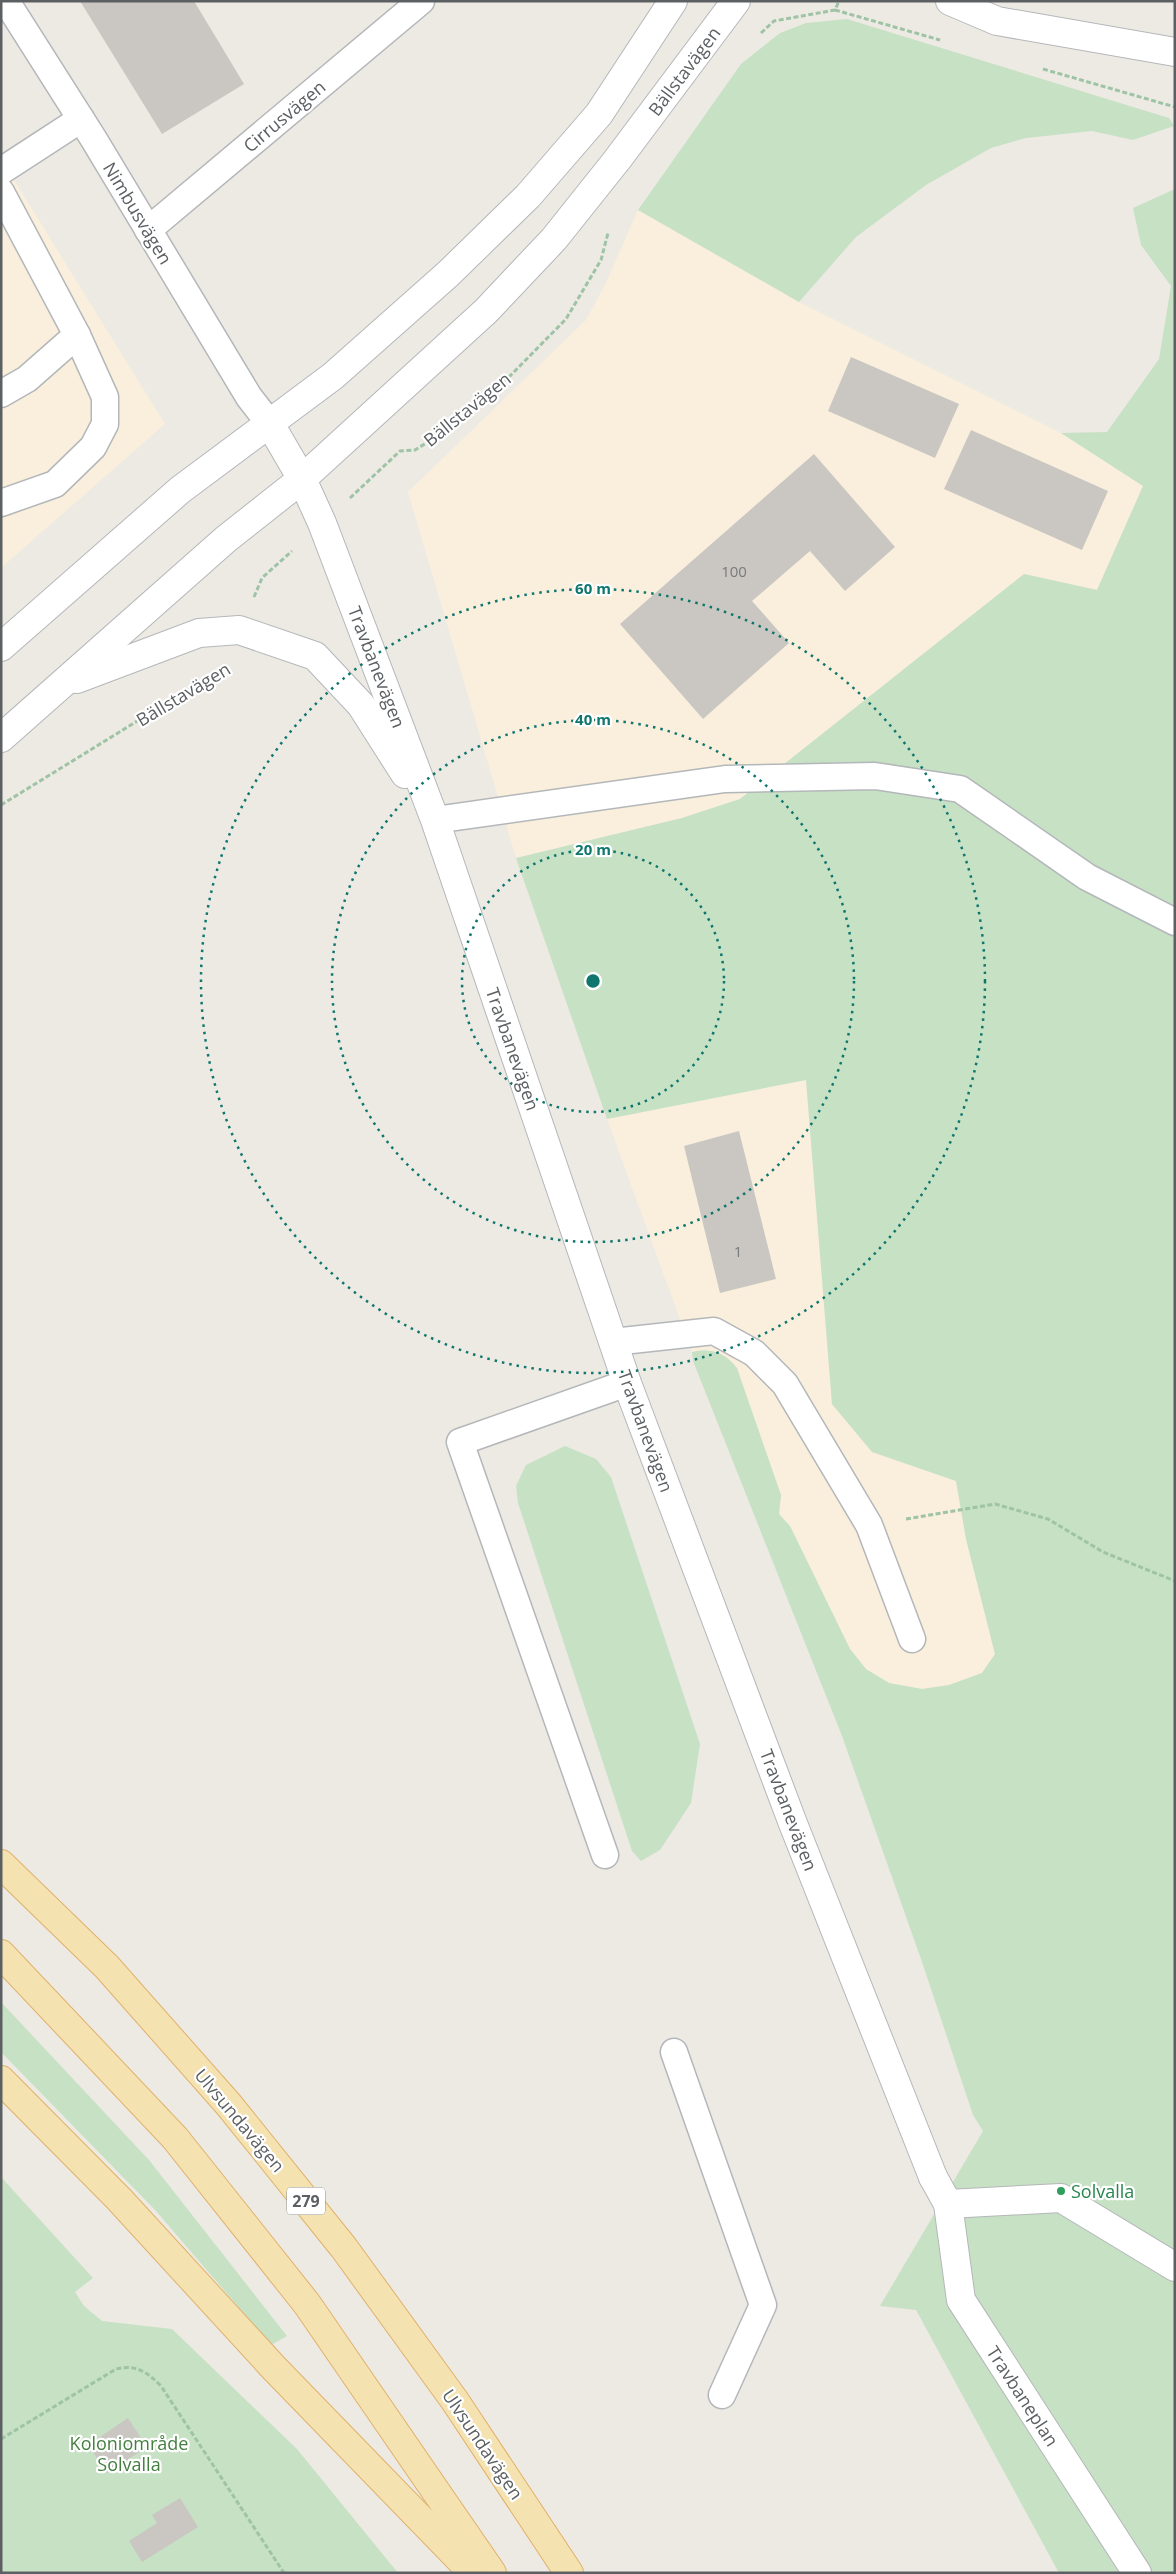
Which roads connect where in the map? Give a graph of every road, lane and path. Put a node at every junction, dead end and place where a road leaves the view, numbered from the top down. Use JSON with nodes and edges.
{"nodes":[{"id":1,"x":6,"y":1,"type":"edge"},
{"id":2,"x":421,"y":1,"type":"edge"},
{"id":3,"x":673,"y":1,"type":"edge"},
{"id":4,"x":736,"y":1,"type":"edge"},
{"id":5,"x":839,"y":1,"type":"edge"},
{"id":6,"x":950,"y":1,"type":"edge"},
{"id":7,"x":754,"y":38,"type":"dead end"},
{"id":8,"x":1175,"y":52,"type":"edge"},
{"id":9,"x":81,"y":119,"type":"junction"},
{"id":10,"x":1,"y":171,"type":"edge"},
{"id":11,"x":1,"y":192,"type":"edge"},
{"id":12,"x":610,"y":226,"type":"dead end"},
{"id":13,"x":148,"y":230,"type":"junction"},
{"id":14,"x":77,"y":335,"type":"junction"},
{"id":15,"x":1,"y":394,"type":"edge"},
{"id":16,"x":270,"y":424,"type":"junction"},
{"id":17,"x":302,"y":480,"type":"junction"},
{"id":18,"x":1,"y":503,"type":"edge"},
{"id":19,"x":322,"y":524,"type":"junction"},
{"id":20,"x":242,"y":632,"type":"junction"},
{"id":21,"x":1,"y":648,"type":"edge"},
{"id":22,"x":62,"y":685,"type":"junction"},
{"id":23,"x":1,"y":738,"type":"edge"},
{"id":24,"x":1,"y":805,"type":"edge"},
{"id":25,"x":435,"y":820,"type":"junction"},
{"id":26,"x":1175,"y":922,"type":"edge"},
{"id":27,"x":613,"y":1342,"type":"junction"},
{"id":28,"x":627,"y":1383,"type":"junction"},
{"id":29,"x":869,"y":1525,"type":"junction"},
{"id":30,"x":1175,"y":1581,"type":"edge"},
{"id":31,"x":912,"y":1639,"type":"dead end"},
{"id":32,"x":605,"y":1856,"type":"dead end"},
{"id":33,"x":1,"y":1864,"type":"edge"},
{"id":34,"x":1,"y":1954,"type":"edge"},
{"id":35,"x":674,"y":2052,"type":"dead end"},
{"id":36,"x":1,"y":2080,"type":"edge"},
{"id":37,"x":948,"y":2204,"type":"junction"},
{"id":38,"x":1175,"y":2268,"type":"edge"},
{"id":39,"x":722,"y":2395,"type":"dead end"},
{"id":40,"x":1,"y":2439,"type":"edge"},
{"id":41,"x":284,"y":2573,"type":"edge"},
{"id":42,"x":472,"y":2573,"type":"edge"},
{"id":43,"x":492,"y":2573,"type":"edge"},
{"id":44,"x":569,"y":2573,"type":"edge"},
{"id":45,"x":1138,"y":2573,"type":"edge"}],
"edges":[{"from":1,"to":9,"type":"lane","name":"Nimbusvägen"},
{"from":2,"to":13,"type":"lane","name":"Cirrusvägen"},
{"from":3,"to":16,"type":"street"},
{"from":4,"to":17,"type":"street","name":"Bällstavägen"},
{"from":5,"to":7,"type":"path"},
{"from":6,"to":8,"type":"street"},
{"from":9,"to":10,"type":"lane"},
{"from":9,"to":13,"type":"lane","name":"Nimbusvägen"},
{"from":11,"to":14,"type":"lane"},
{"from":12,"to":19,"type":"path","name":"Bällstavägen"},
{"from":13,"to":16,"type":"lane","name":"Nimbusvägen"},
{"from":14,"to":15,"type":"lane"},
{"from":14,"to":18,"type":"lane"},
{"from":16,"to":17,"type":"street","name":"Travbanevägen"},
{"from":16,"to":21,"type":"street"},
{"from":17,"to":19,"type":"street","name":"Travbanevägen"},
{"from":17,"to":22,"type":"street","name":"Bällstavägen"},
{"from":19,"to":20,"type":"path","name":"Bällstavägen"},
{"from":19,"to":25,"type":"street","name":"Travbanevägen"},
{"from":20,"to":22,"type":"street"},
{"from":20,"to":24,"type":"path","name":"Bällstavägen"},
{"from":20,"to":25,"type":"street"},
{"from":22,"to":23,"type":"street","name":"Bällstavägen"},
{"from":25,"to":26,"type":"lane"},
{"from":25,"to":27,"type":"street","name":"Travbanevägen"},
{"from":27,"to":28,"type":"street","name":"Travbanevägen"},
{"from":27,"to":29,"type":"lane"},
{"from":28,"to":32,"type":"lane"},
{"from":28,"to":37,"type":"street","name":"Travbanevägen"},
{"from":29,"to":30,"type":"path"},
{"from":29,"to":31,"type":"lane"},
{"from":33,"to":44,"type":"main road","name":"Ulvsundavägen","number":"279"},
{"from":34,"to":43,"type":"main road"},
{"from":35,"to":39,"type":"lane"},
{"from":36,"to":42,"type":"main road"},
{"from":37,"to":38,"type":"street"},
{"from":37,"to":45,"type":"street","name":"Travbaneplan"},
{"from":40,"to":41,"type":"path"}]}
